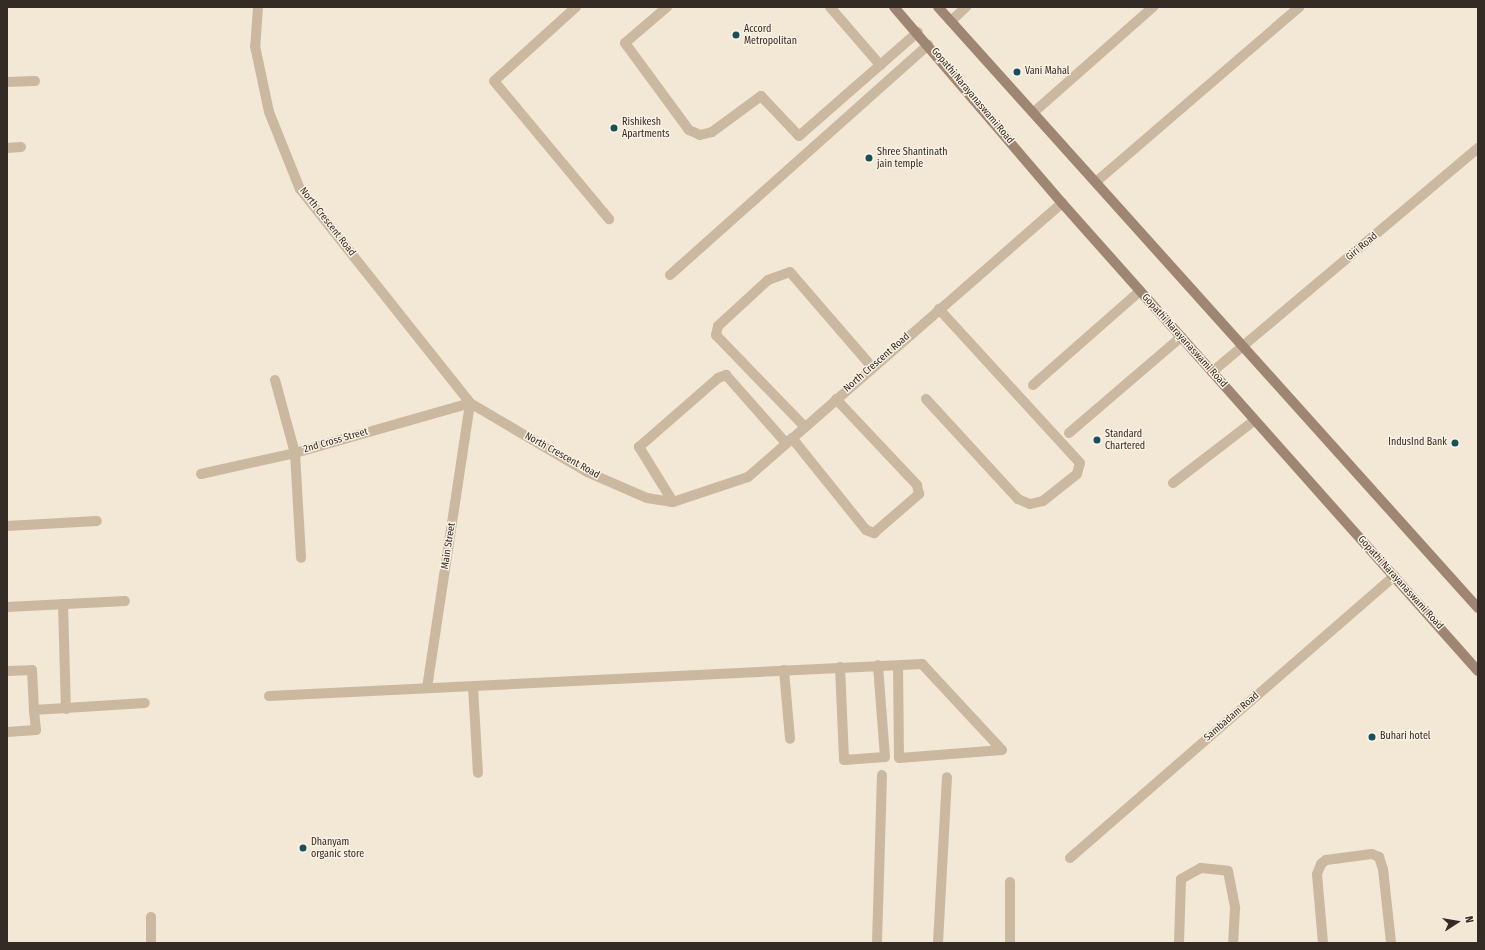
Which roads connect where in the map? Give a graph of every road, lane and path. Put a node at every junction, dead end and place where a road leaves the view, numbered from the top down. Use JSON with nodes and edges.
{"nodes":[{"id":1,"x":258,"y":7,"type":"edge"},
{"id":2,"x":576,"y":7,"type":"edge"},
{"id":3,"x":667,"y":7,"type":"edge"},
{"id":4,"x":830,"y":7,"type":"edge"},
{"id":5,"x":894,"y":7,"type":"edge"},
{"id":6,"x":938,"y":7,"type":"edge"},
{"id":7,"x":966,"y":7,"type":"edge"},
{"id":8,"x":1153,"y":7,"type":"edge"},
{"id":9,"x":1299,"y":7,"type":"edge"},
{"id":10,"x":951,"y":21,"type":"junction"},
{"id":11,"x":918,"y":32,"type":"junction"},
{"id":12,"x":928,"y":45,"type":"junction"},
{"id":13,"x":880,"y":65,"type":"junction"},
{"id":14,"x":35,"y":81,"type":"dead end"},
{"id":15,"x":7,"y":82,"type":"edge"},
{"id":16,"x":1034,"y":112,"type":"junction"},
{"id":17,"x":7,"y":148,"type":"edge"},
{"id":18,"x":21,"y":148,"type":"dead end"},
{"id":19,"x":1478,"y":148,"type":"edge"},
{"id":20,"x":1097,"y":181,"type":"junction"},
{"id":21,"x":1062,"y":203,"type":"junction"},
{"id":22,"x":609,"y":219,"type":"dead end"},
{"id":23,"x":670,"y":275,"type":"dead end"},
{"id":24,"x":1140,"y":291,"type":"junction"},
{"id":25,"x":938,"y":309,"type":"junction"},
{"id":26,"x":1181,"y":337,"type":"junction"},
{"id":27,"x":1245,"y":346,"type":"junction"},
{"id":28,"x":872,"y":367,"type":"junction"},
{"id":29,"x":1212,"y":372,"type":"junction"},
{"id":30,"x":275,"y":380,"type":"dead end"},
{"id":31,"x":1033,"y":384,"type":"dead end"},
{"id":32,"x":836,"y":399,"type":"junction"},
{"id":33,"x":926,"y":399,"type":"dead end"},
{"id":34,"x":470,"y":403,"type":"junction"},
{"id":35,"x":1255,"y":420,"type":"junction"},
{"id":36,"x":805,"y":427,"type":"junction"},
{"id":37,"x":1069,"y":433,"type":"dead end"},
{"id":38,"x":789,"y":441,"type":"junction"},
{"id":39,"x":295,"y":452,"type":"junction"},
{"id":40,"x":201,"y":474,"type":"dead end"},
{"id":41,"x":1173,"y":483,"type":"dead end"},
{"id":42,"x":673,"y":502,"type":"junction"},
{"id":43,"x":97,"y":522,"type":"dead end"},
{"id":44,"x":7,"y":526,"type":"edge"},
{"id":45,"x":301,"y":558,"type":"dead end"},
{"id":46,"x":1394,"y":576,"type":"junction"},
{"id":47,"x":125,"y":601,"type":"dead end"},
{"id":48,"x":63,"y":604,"type":"junction"},
{"id":49,"x":7,"y":607,"type":"edge"},
{"id":50,"x":1478,"y":608,"type":"edge"},
{"id":51,"x":878,"y":665,"type":"junction"},
{"id":52,"x":898,"y":666,"type":"junction"},
{"id":53,"x":840,"y":667,"type":"junction"},
{"id":54,"x":784,"y":670,"type":"junction"},
{"id":55,"x":7,"y":671,"type":"edge"},
{"id":56,"x":1478,"y":672,"type":"edge"},
{"id":57,"x":473,"y":687,"type":"junction"},
{"id":58,"x":427,"y":688,"type":"junction"},
{"id":59,"x":269,"y":696,"type":"dead end"},
{"id":60,"x":145,"y":703,"type":"dead end"},
{"id":61,"x":66,"y":709,"type":"junction"},
{"id":62,"x":34,"y":710,"type":"junction"},
{"id":63,"x":7,"y":732,"type":"edge"},
{"id":64,"x":790,"y":739,"type":"dead end"},
{"id":65,"x":478,"y":773,"type":"dead end"},
{"id":66,"x":882,"y":775,"type":"dead end"},
{"id":67,"x":947,"y":777,"type":"dead end"},
{"id":68,"x":1070,"y":858,"type":"dead end"},
{"id":69,"x":1010,"y":882,"type":"dead end"},
{"id":70,"x":151,"y":917,"type":"dead end"},
{"id":71,"x":151,"y":943,"type":"edge"},
{"id":72,"x":876,"y":943,"type":"edge"},
{"id":73,"x":938,"y":943,"type":"edge"},
{"id":74,"x":1010,"y":943,"type":"edge"},
{"id":75,"x":1179,"y":943,"type":"edge"},
{"id":76,"x":1234,"y":943,"type":"edge"},
{"id":77,"x":1323,"y":943,"type":"edge"},
{"id":78,"x":1391,"y":943,"type":"edge"}],
"edges":[{"from":1,"to":34,"type":"street","name":"North Crescent Road"},
{"from":2,"to":22,"type":"street"},
{"from":3,"to":13,"type":"street"},
{"from":4,"to":13,"type":"street"},
{"from":5,"to":11,"type":"main road","name":"Gopathi Narayanaswami Road"},
{"from":6,"to":10,"type":"main road"},
{"from":7,"to":10,"type":"street"},
{"from":8,"to":16,"type":"street"},
{"from":9,"to":20,"type":"street"},
{"from":10,"to":16,"type":"main road"},
{"from":11,"to":12,"type":"main road","name":"Gopathi Narayanaswami Road"},
{"from":11,"to":13,"type":"street"},
{"from":12,"to":21,"type":"main road","name":"Gopathi Narayanaswami Road"},
{"from":12,"to":23,"type":"street"},
{"from":14,"to":15,"type":"street"},
{"from":16,"to":20,"type":"main road"},
{"from":17,"to":18,"type":"street"},
{"from":19,"to":27,"type":"street","name":"Giri Road"},
{"from":20,"to":27,"type":"main road"},
{"from":21,"to":24,"type":"main road","name":"Gopathi Narayanaswami Road"},
{"from":21,"to":25,"type":"street","name":"North Crescent Road"},
{"from":24,"to":26,"type":"main road","name":"Gopathi Narayanaswami Road"},
{"from":24,"to":31,"type":"street"},
{"from":25,"to":28,"type":"street","name":"North Crescent Road"},
{"from":25,"to":33,"type":"street"},
{"from":26,"to":29,"type":"main road","name":"Gopathi Narayanaswami Road"},
{"from":26,"to":37,"type":"street"},
{"from":27,"to":29,"type":"street","name":"Giri Road"},
{"from":27,"to":50,"type":"main road"},
{"from":28,"to":32,"type":"street","name":"North Crescent Road"},
{"from":28,"to":36,"type":"street"},
{"from":29,"to":35,"type":"main road","name":"Gopathi Narayanaswami Road"},
{"from":30,"to":39,"type":"street"},
{"from":32,"to":36,"type":"street","name":"North Crescent Road"},
{"from":32,"to":38,"type":"street"},
{"from":34,"to":39,"type":"street","name":"2nd Cross Street"},
{"from":34,"to":42,"type":"street","name":"North Crescent Road"},
{"from":34,"to":58,"type":"street","name":"Main Street"},
{"from":35,"to":41,"type":"street"},
{"from":35,"to":46,"type":"main road","name":"Gopathi Narayanaswami Road"},
{"from":36,"to":38,"type":"street","name":"North Crescent Road"},
{"from":38,"to":42,"type":"street","name":"North Crescent Road"},
{"from":38,"to":42,"type":"street"},
{"from":39,"to":40,"type":"street","name":"2nd Cross Street"},
{"from":39,"to":45,"type":"street"},
{"from":43,"to":44,"type":"street"},
{"from":46,"to":56,"type":"main road","name":"Gopathi Narayanaswami Road"},
{"from":46,"to":68,"type":"street","name":"Sambadam Road"},
{"from":47,"to":48,"type":"street"},
{"from":48,"to":49,"type":"street"},
{"from":48,"to":61,"type":"street"},
{"from":51,"to":52,"type":"street"},
{"from":51,"to":53,"type":"street"},
{"from":51,"to":53,"type":"street"},
{"from":52,"to":52,"type":"street"},
{"from":53,"to":54,"type":"street"},
{"from":54,"to":57,"type":"street"},
{"from":54,"to":64,"type":"street"},
{"from":55,"to":62,"type":"street"},
{"from":57,"to":58,"type":"street"},
{"from":57,"to":65,"type":"street"},
{"from":58,"to":59,"type":"street"},
{"from":60,"to":61,"type":"street"},
{"from":61,"to":62,"type":"street"},
{"from":62,"to":63,"type":"street"},
{"from":66,"to":72,"type":"street"},
{"from":67,"to":73,"type":"street"},
{"from":69,"to":74,"type":"street"},
{"from":70,"to":71,"type":"street"},
{"from":75,"to":76,"type":"street"},
{"from":77,"to":78,"type":"street"}]}
